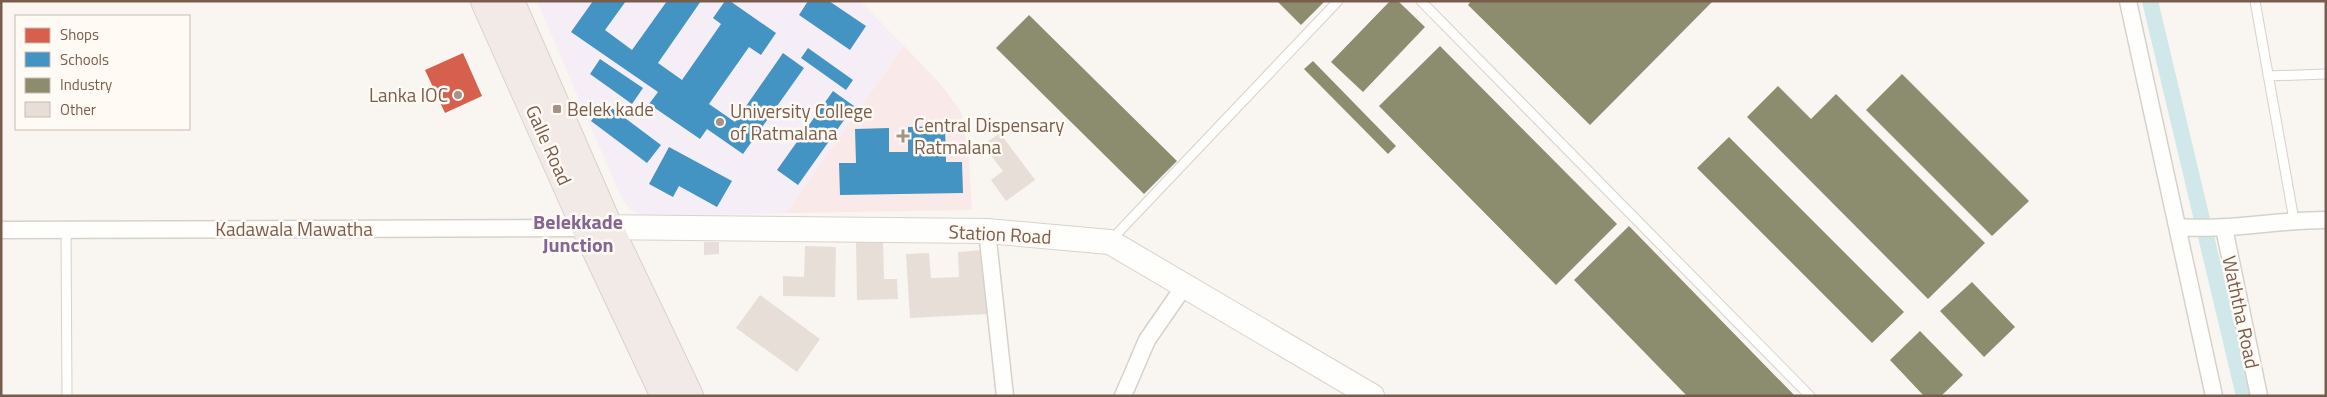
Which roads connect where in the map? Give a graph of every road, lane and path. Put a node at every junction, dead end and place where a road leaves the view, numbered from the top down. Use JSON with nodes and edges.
{"nodes":[{"id":1,"x":485,"y":1,"type":"edge"},
{"id":2,"x":510,"y":1,"type":"edge"},
{"id":3,"x":1338,"y":1,"type":"edge"},
{"id":4,"x":1422,"y":1,"type":"edge"},
{"id":5,"x":2128,"y":1,"type":"edge"},
{"id":6,"x":2255,"y":1,"type":"edge"},
{"id":7,"x":2326,"y":74,"type":"edge"},
{"id":8,"x":2268,"y":76,"type":"junction"},
{"id":9,"x":2294,"y":220,"type":"junction"},
{"id":10,"x":2326,"y":220,"type":"edge"},
{"id":11,"x":597,"y":227,"type":"junction"},
{"id":12,"x":2178,"y":227,"type":"junction"},
{"id":13,"x":2212,"y":229,"type":"junction"},
{"id":14,"x":1,"y":230,"type":"edge"},
{"id":15,"x":66,"y":230,"type":"junction"},
{"id":16,"x":987,"y":231,"type":"junction"},
{"id":17,"x":1110,"y":242,"type":"junction"},
{"id":18,"x":1185,"y":285,"type":"junction"},
{"id":19,"x":67,"y":396,"type":"edge"},
{"id":20,"x":665,"y":396,"type":"edge"},
{"id":21,"x":689,"y":396,"type":"edge"},
{"id":22,"x":1005,"y":396,"type":"edge"},
{"id":23,"x":1123,"y":396,"type":"edge"},
{"id":24,"x":1372,"y":396,"type":"edge"},
{"id":25,"x":1810,"y":396,"type":"edge"},
{"id":26,"x":2214,"y":396,"type":"edge"},
{"id":27,"x":2259,"y":396,"type":"edge"}],
"edges":[{"from":1,"to":11,"type":"highway","name":"Galle Road"},
{"from":2,"to":11,"type":"highway","name":"Galle Road"},
{"from":3,"to":17,"type":"lane"},
{"from":4,"to":25,"type":"lane"},
{"from":5,"to":12,"type":"street"},
{"from":6,"to":8,"type":"lane"},
{"from":7,"to":8,"type":"lane"},
{"from":8,"to":9,"type":"lane"},
{"from":9,"to":10,"type":"street"},
{"from":9,"to":13,"type":"street"},
{"from":11,"to":15,"type":"street","name":"Kadawala Mawatha"},
{"from":11,"to":16,"type":"street","name":"Station Road"},
{"from":11,"to":20,"type":"highway","name":"Galle Road"},
{"from":11,"to":21,"type":"highway","name":"Galle Road"},
{"from":12,"to":13,"type":"street"},
{"from":12,"to":26,"type":"street"},
{"from":13,"to":27,"type":"street","name":"Waththa Road"},
{"from":14,"to":15,"type":"street","name":"Kadawala Mawatha"},
{"from":15,"to":19,"type":"lane"},
{"from":16,"to":17,"type":"street","name":"Station Road"},
{"from":16,"to":22,"type":"street"},
{"from":17,"to":18,"type":"street","name":"Station Road"},
{"from":18,"to":23,"type":"street"},
{"from":18,"to":24,"type":"street","name":"Station Road"}]}
